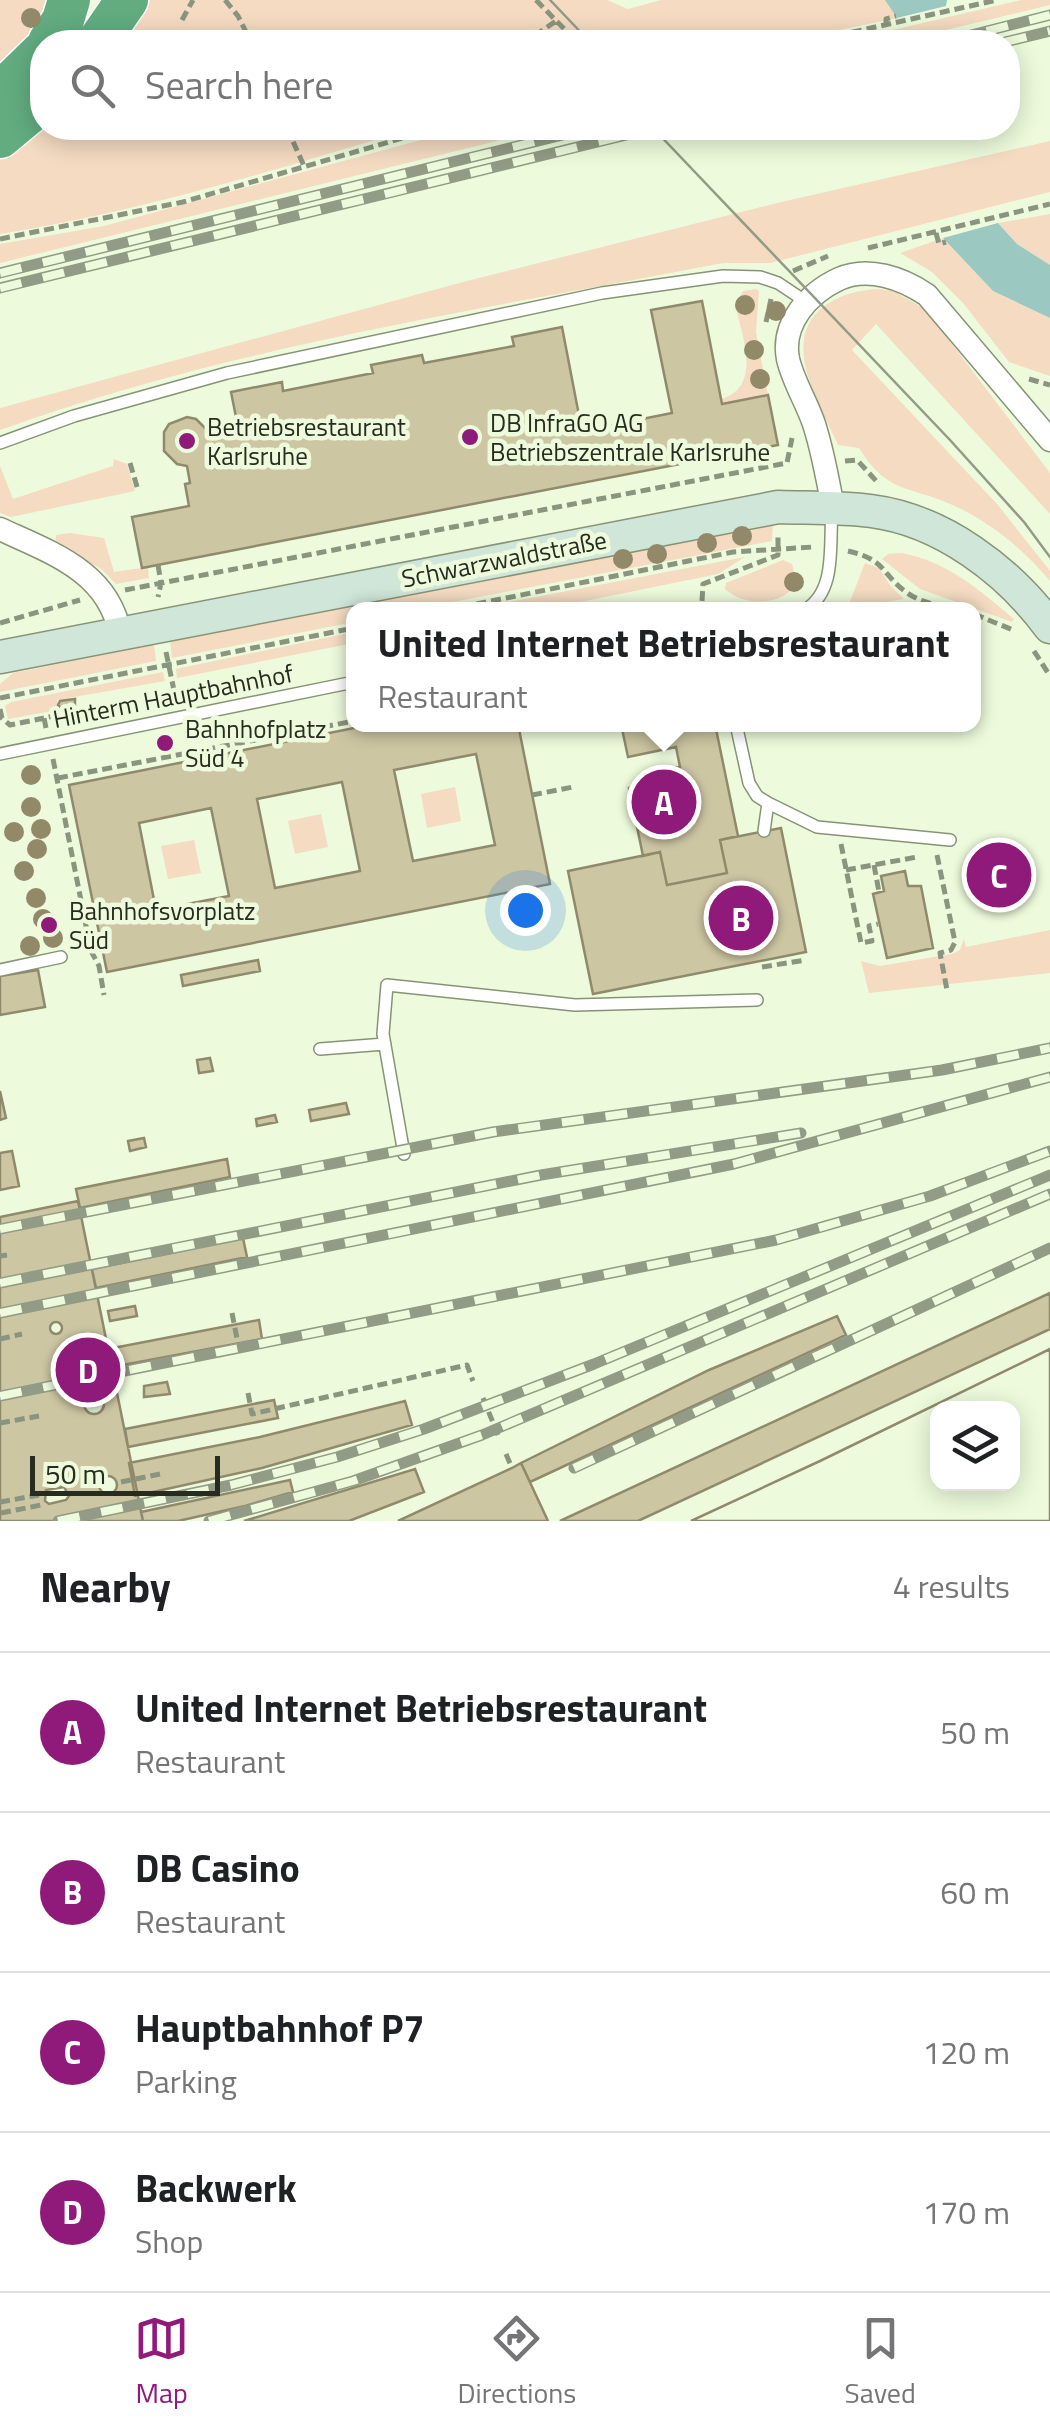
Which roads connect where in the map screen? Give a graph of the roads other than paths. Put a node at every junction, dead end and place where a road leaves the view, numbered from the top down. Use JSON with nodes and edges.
{"nodes":[{"id":1,"x":69,"y":0,"type":"edge"},
{"id":2,"x":127,"y":0,"type":"edge"},
{"id":3,"x":57,"y":30,"type":"edge"},
{"id":4,"x":106,"y":30,"type":"edge"},
{"id":5,"x":30,"y":64,"type":"edge"},
{"id":6,"x":0,"y":93,"type":"edge"},
{"id":7,"x":30,"y":112,"type":"edge"},
{"id":8,"x":0,"y":137,"type":"edge"},
{"id":9,"x":806,"y":301,"type":"junction"},
{"id":10,"x":1050,"y":440,"type":"edge"},
{"id":11,"x":0,"y":443,"type":"edge"},
{"id":12,"x":833,"y":508,"type":"junction"},
{"id":13,"x":0,"y":529,"type":"edge"},
{"id":14,"x":817,"y":602,"type":"edge"},
{"id":15,"x":1050,"y":627,"type":"edge"},
{"id":16,"x":120,"y":634,"type":"junction"},
{"id":17,"x":0,"y":657,"type":"edge"},
{"id":18,"x":346,"y":684,"type":"edge"},
{"id":19,"x":738,"y":732,"type":"edge"},
{"id":20,"x":0,"y":754,"type":"edge"},
{"id":21,"x":768,"y":803,"type":"junction"},
{"id":22,"x":764,"y":831,"type":"dead end"},
{"id":23,"x":950,"y":840,"type":"dead end"},
{"id":24,"x":62,"y":957,"type":"dead end"},
{"id":25,"x":0,"y":970,"type":"edge"},
{"id":26,"x":757,"y":1000,"type":"dead end"},
{"id":27,"x":385,"y":1044,"type":"junction"},
{"id":28,"x":320,"y":1050,"type":"dead end"},
{"id":29,"x":404,"y":1154,"type":"dead end"}],
"edges":[{"from":1,"to":3,"type":"highway"},
{"from":2,"to":4,"type":"highway"},
{"from":5,"to":6,"type":"highway"},
{"from":7,"to":8,"type":"highway"},
{"from":9,"to":10,"type":"street"},
{"from":9,"to":11,"type":"lane"},
{"from":9,"to":12,"type":"street"},
{"from":12,"to":14,"type":"lane"},
{"from":12,"to":15,"type":"main road","name":"Schwarzwaldstraße"},
{"from":12,"to":16,"type":"main road","name":"Schwarzwaldstraße"},
{"from":13,"to":16,"type":"street"},
{"from":16,"to":17,"type":"main road","name":"Schwarzwaldstraße"},
{"from":18,"to":20,"type":"lane","name":"Hinterm Hauptbahnhof"},
{"from":19,"to":21,"type":"lane"},
{"from":21,"to":22,"type":"lane"},
{"from":21,"to":23,"type":"lane"},
{"from":24,"to":25,"type":"lane"},
{"from":26,"to":27,"type":"lane"},
{"from":27,"to":28,"type":"lane"},
{"from":27,"to":29,"type":"lane"}]}
